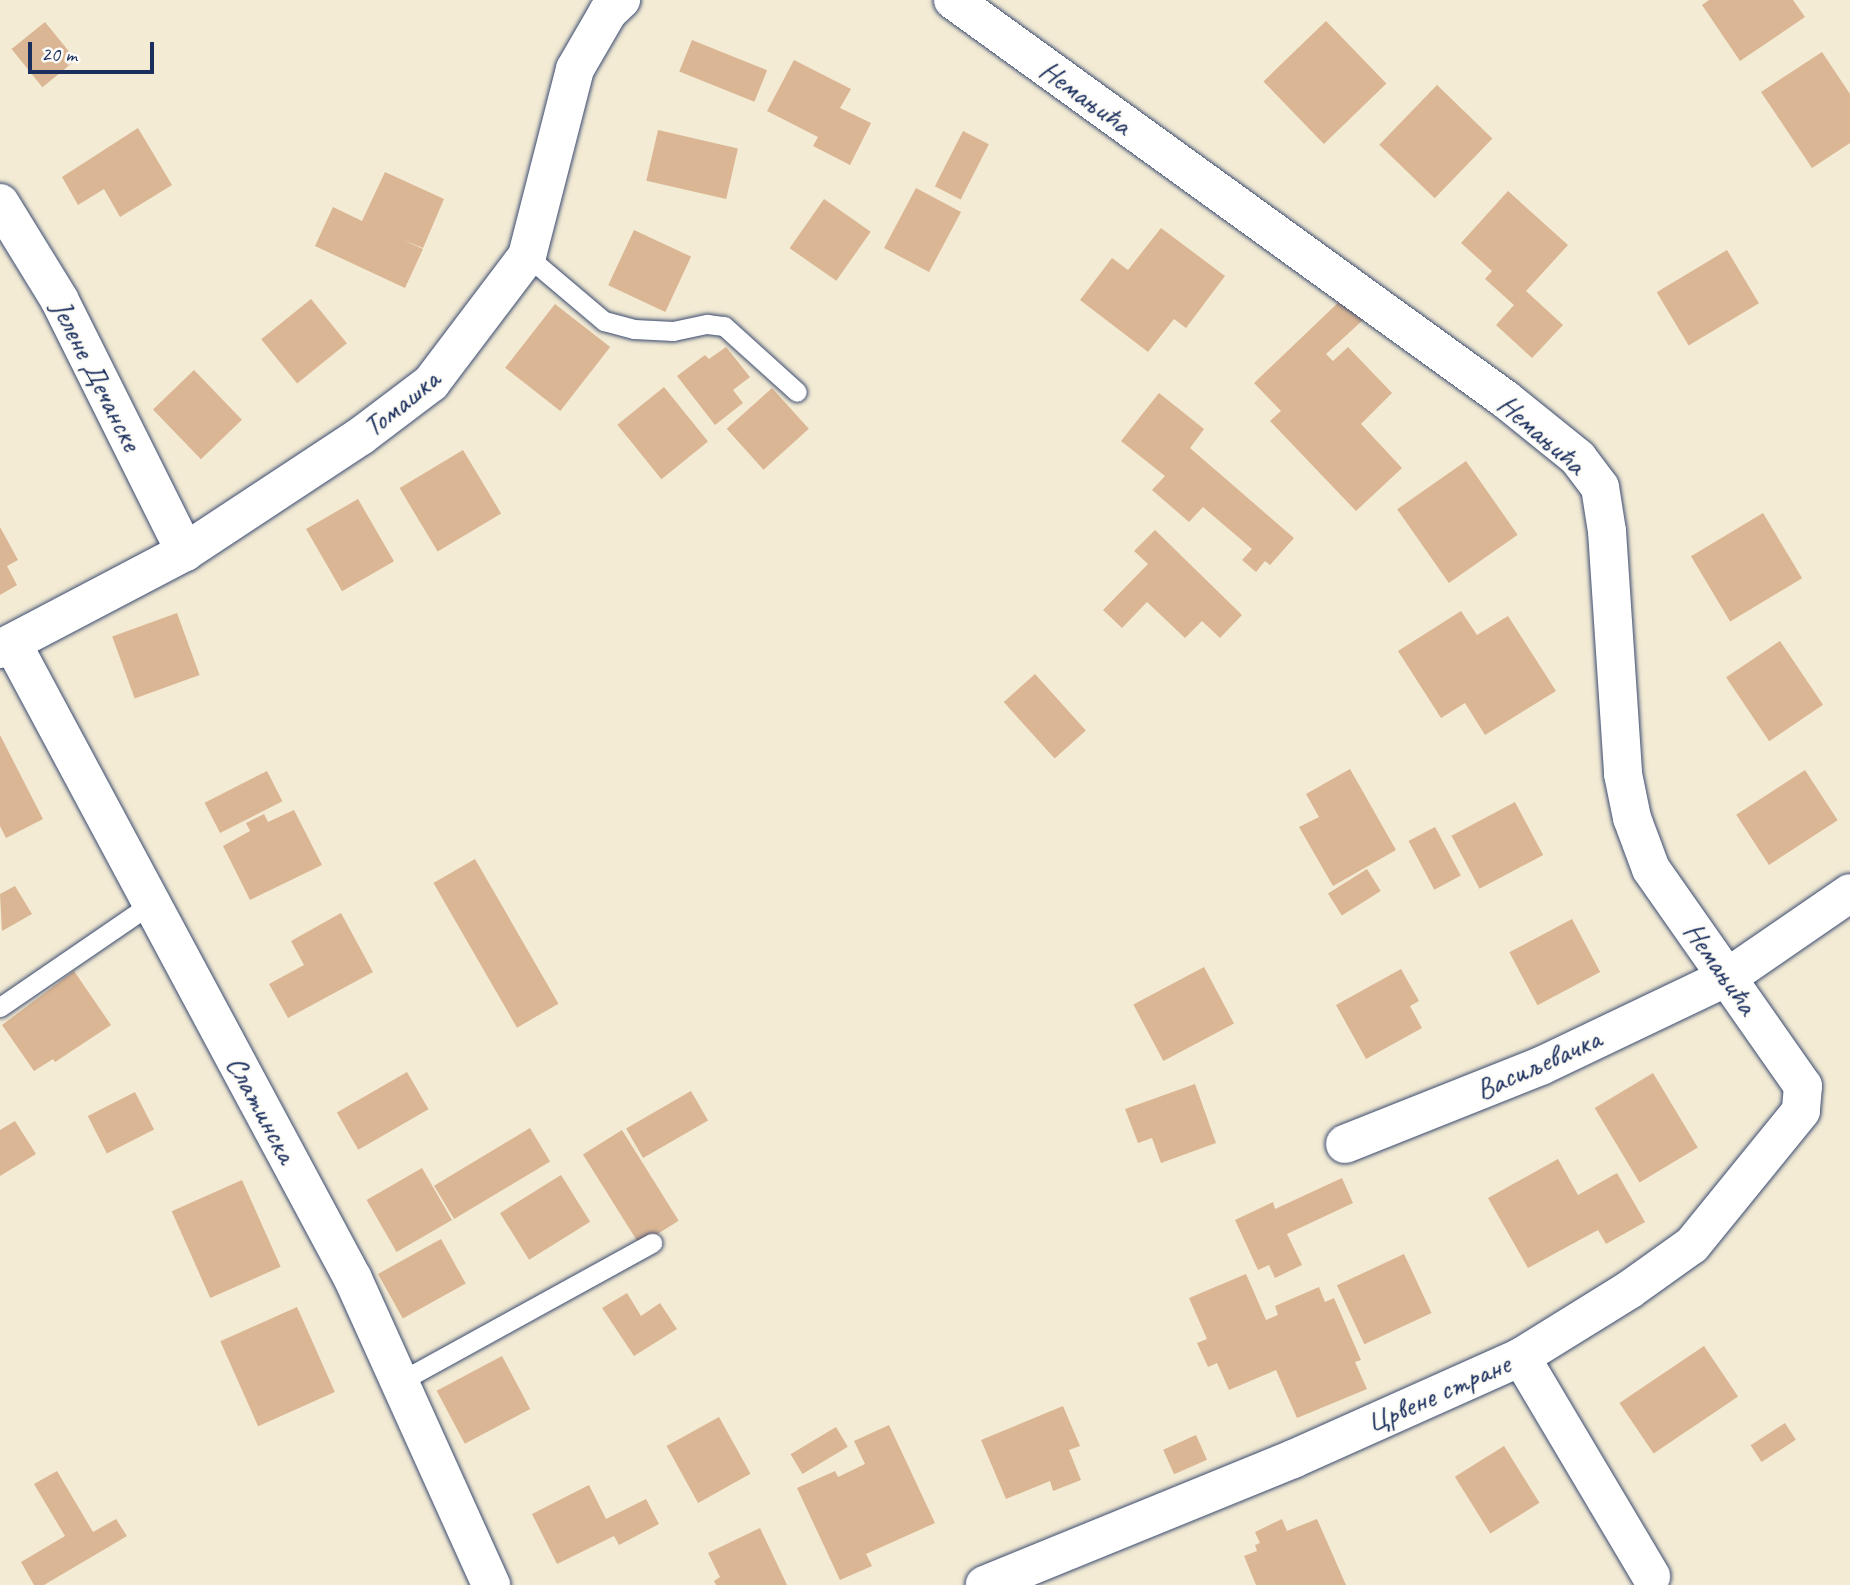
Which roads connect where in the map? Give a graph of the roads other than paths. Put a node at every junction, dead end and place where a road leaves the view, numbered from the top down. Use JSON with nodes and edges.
{"nodes":[{"id":1,"x":621,"y":0,"type":"edge"},
{"id":2,"x":953,"y":0,"type":"edge"},
{"id":3,"x":0,"y":203,"type":"edge"},
{"id":4,"x":527,"y":256,"type":"junction"},
{"id":5,"x":797,"y":392,"type":"dead end"},
{"id":6,"x":185,"y":552,"type":"junction"},
{"id":7,"x":6,"y":646,"type":"edge"},
{"id":8,"x":1850,"y":893,"type":"edge"},
{"id":9,"x":152,"y":903,"type":"junction"},
{"id":10,"x":1728,"y":977,"type":"junction"},
{"id":11,"x":0,"y":1007,"type":"edge"},
{"id":12,"x":1803,"y":1086,"type":"joint"},
{"id":13,"x":1345,"y":1144,"type":"dead end"},
{"id":14,"x":652,"y":1243,"type":"dead end"},
{"id":15,"x":1521,"y":1357,"type":"junction"},
{"id":16,"x":399,"y":1382,"type":"junction"},
{"id":17,"x":1651,"y":1576,"type":"dead end"},
{"id":18,"x":491,"y":1585,"type":"edge"},
{"id":19,"x":985,"y":1585,"type":"edge"}],
"edges":[{"from":1,"to":4,"type":"street","name":"Томашка"},
{"from":2,"to":10,"type":"street","name":"Немањића"},
{"from":3,"to":6,"type":"street","name":"Јелене Дечанске"},
{"from":4,"to":5,"type":"lane"},
{"from":4,"to":6,"type":"street","name":"Томашка"},
{"from":6,"to":7,"type":"street","name":"Томашка"},
{"from":7,"to":9,"type":"street","name":"Слатинска"},
{"from":8,"to":10,"type":"street","name":"Васиљевачка"},
{"from":9,"to":11,"type":"lane"},
{"from":9,"to":16,"type":"street","name":"Слатинска"},
{"from":10,"to":12,"type":"street","name":"Немањића"},
{"from":10,"to":13,"type":"street","name":"Васиљевачка"},
{"from":12,"to":15,"type":"street","name":"Црвене стране"},
{"from":14,"to":16,"type":"lane"},
{"from":15,"to":17,"type":"street"},
{"from":15,"to":19,"type":"street","name":"Црвене стране"},
{"from":16,"to":18,"type":"street","name":"Слатинска"}]}
